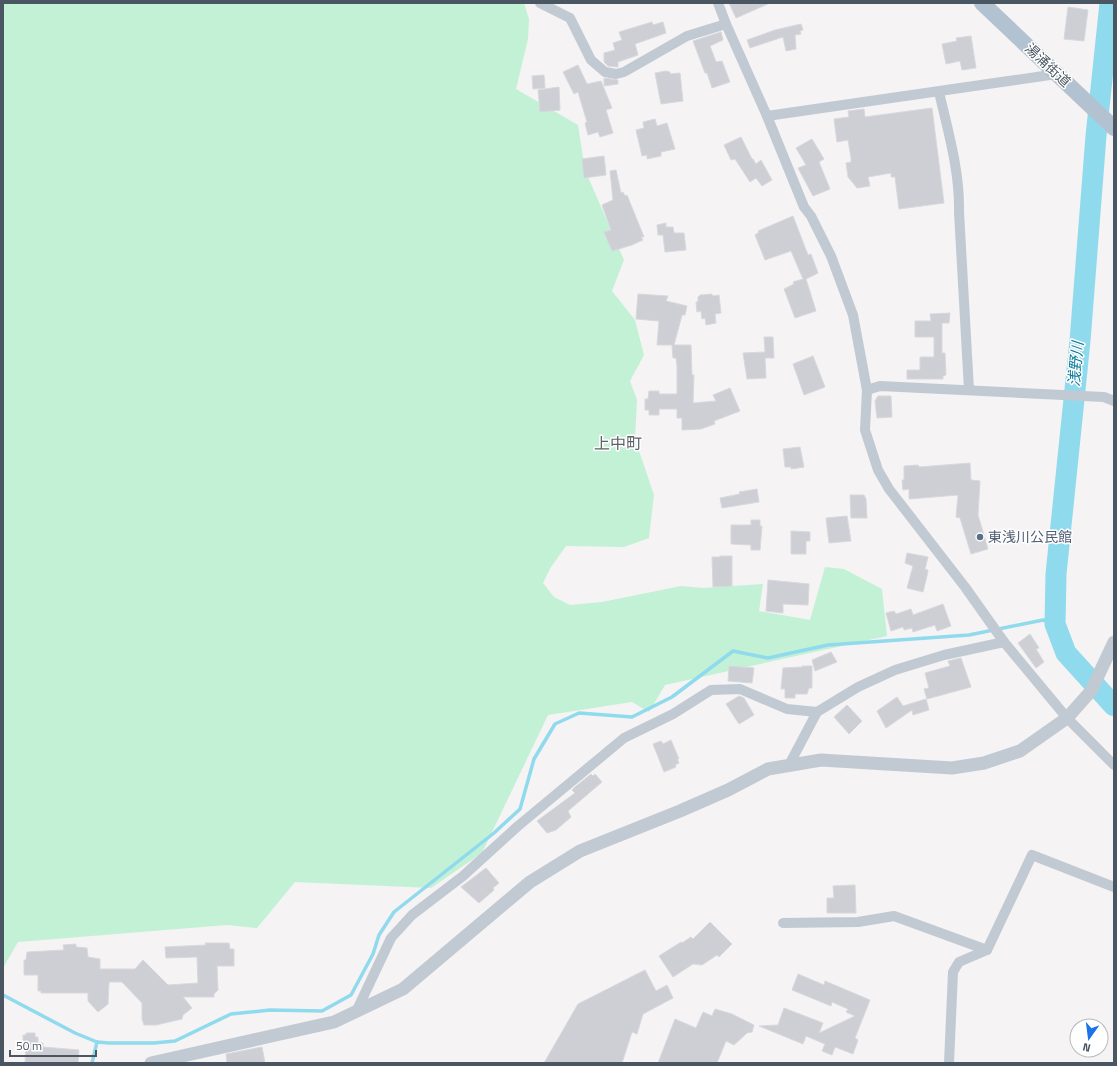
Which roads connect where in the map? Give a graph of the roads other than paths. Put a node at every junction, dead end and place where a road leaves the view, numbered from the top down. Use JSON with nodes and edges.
{"nodes":[{"id":1,"x":540,"y":3,"type":"edge"},
{"id":2,"x":718,"y":3,"type":"edge"},
{"id":3,"x":982,"y":3,"type":"edge"},
{"id":4,"x":555,"y":6,"type":"edge"},
{"id":5,"x":726,"y":24,"type":"junction"},
{"id":6,"x":1057,"y":74,"type":"junction"},
{"id":7,"x":939,"y":92,"type":"junction"},
{"id":8,"x":767,"y":116,"type":"junction"},
{"id":9,"x":1114,"y":128,"type":"edge"},
{"id":10,"x":867,"y":390,"type":"junction"},
{"id":11,"x":968,"y":390,"type":"junction"},
{"id":12,"x":1114,"y":401,"type":"edge"},
{"id":13,"x":1001,"y":639,"type":"junction"},
{"id":14,"x":1112,"y":647,"type":"edge"},
{"id":15,"x":817,"y":712,"type":"junction"},
{"id":16,"x":1067,"y":718,"type":"junction"},
{"id":17,"x":789,"y":765,"type":"junction"},
{"id":18,"x":1114,"y":765,"type":"edge"},
{"id":19,"x":1114,"y":887,"type":"edge"},
{"id":20,"x":783,"y":923,"type":"dead end"},
{"id":21,"x":987,"y":950,"type":"junction"},
{"id":22,"x":356,"y":1012,"type":"junction"},
{"id":23,"x":151,"y":1063,"type":"edge"},
{"id":24,"x":949,"y":1063,"type":"edge"}],
"edges":[{"from":1,"to":4,"type":"street"},
{"from":2,"to":5,"type":"street"},
{"from":3,"to":6,"type":"main road","name":"湯涌街道"},
{"from":4,"to":5,"type":"street"},
{"from":5,"to":8,"type":"street"},
{"from":6,"to":7,"type":"street"},
{"from":6,"to":9,"type":"main road","name":"湯涌街道"},
{"from":7,"to":8,"type":"street"},
{"from":7,"to":11,"type":"street"},
{"from":8,"to":10,"type":"street"},
{"from":10,"to":11,"type":"street"},
{"from":10,"to":13,"type":"street"},
{"from":11,"to":12,"type":"street"},
{"from":13,"to":15,"type":"street"},
{"from":13,"to":16,"type":"street"},
{"from":14,"to":16,"type":"street"},
{"from":15,"to":17,"type":"street"},
{"from":15,"to":22,"type":"street"},
{"from":16,"to":17,"type":"street"},
{"from":16,"to":18,"type":"street"},
{"from":17,"to":22,"type":"street"},
{"from":19,"to":21,"type":"street"},
{"from":20,"to":21,"type":"street"},
{"from":21,"to":24,"type":"street"},
{"from":22,"to":23,"type":"street"}]}
